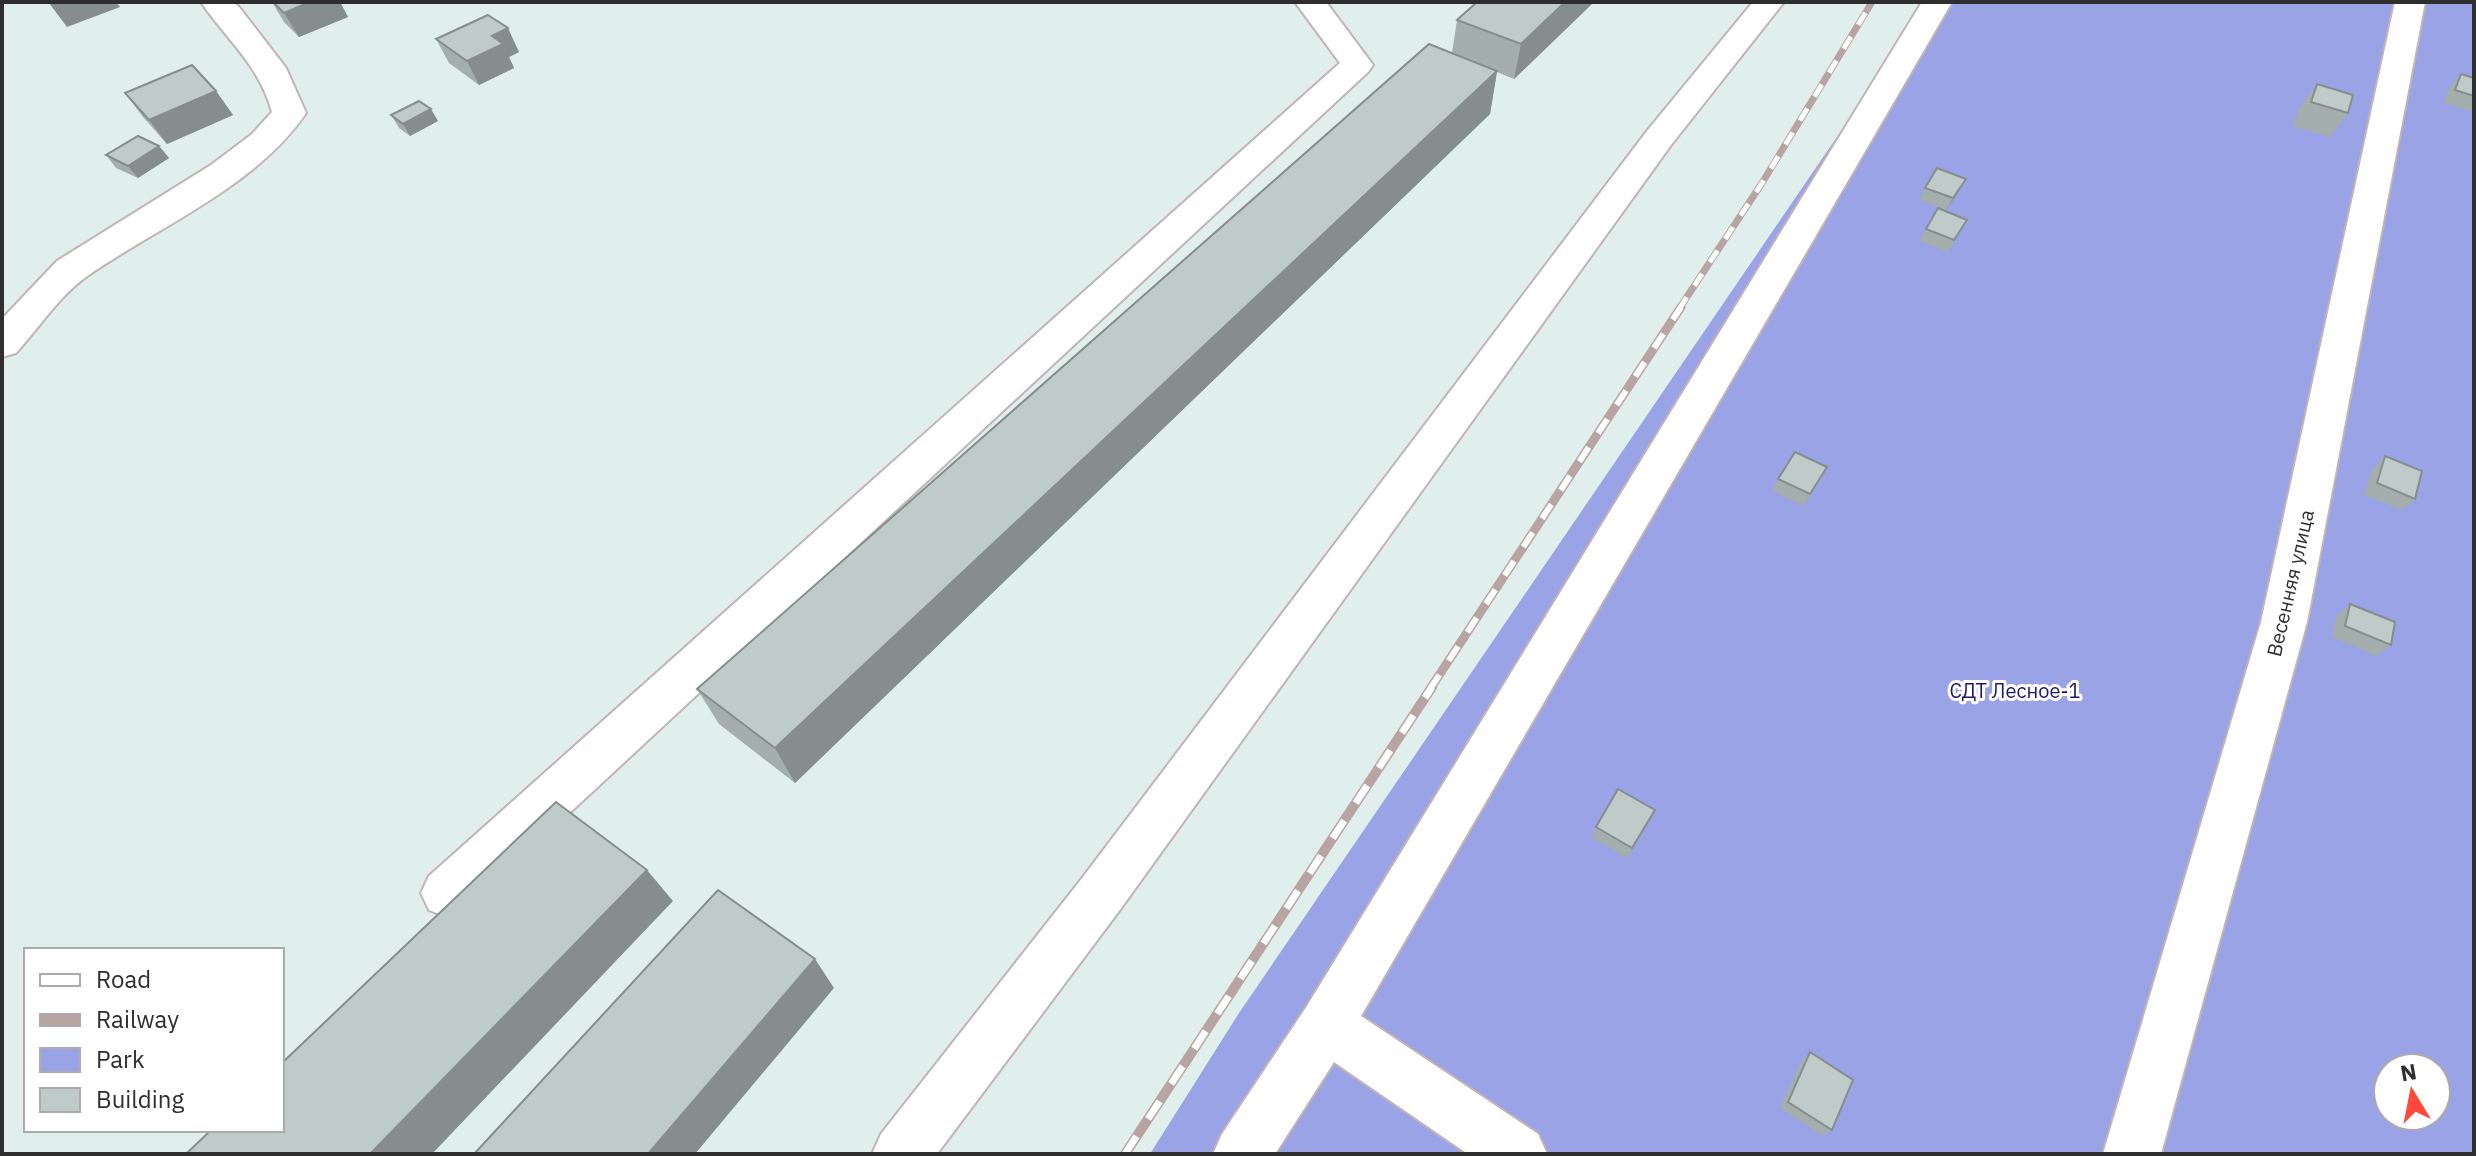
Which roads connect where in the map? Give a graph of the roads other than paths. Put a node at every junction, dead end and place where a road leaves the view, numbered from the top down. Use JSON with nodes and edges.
{"nodes":[{"id":1,"x":216,"y":2,"type":"edge"},
{"id":2,"x":1310,"y":2,"type":"edge"},
{"id":3,"x":1769,"y":2,"type":"edge"},
{"id":4,"x":1937,"y":2,"type":"edge"},
{"id":5,"x":2410,"y":2,"type":"edge"},
{"id":6,"x":2,"y":343,"type":"edge"},
{"id":7,"x":447,"y":893,"type":"dead end"},
{"id":8,"x":1326,"y":1025,"type":"junction"},
{"id":9,"x":901,"y":1154,"type":"edge"},
{"id":10,"x":1242,"y":1154,"type":"edge"},
{"id":11,"x":1518,"y":1154,"type":"edge"},
{"id":12,"x":2132,"y":1154,"type":"edge"}],
"edges":[{"from":1,"to":6,"type":"street"},
{"from":2,"to":7,"type":"street"},
{"from":3,"to":9,"type":"street"},
{"from":4,"to":8,"type":"street"},
{"from":5,"to":12,"type":"street","name":"Весенняя улица"},
{"from":8,"to":10,"type":"street"},
{"from":8,"to":11,"type":"street"}]}
